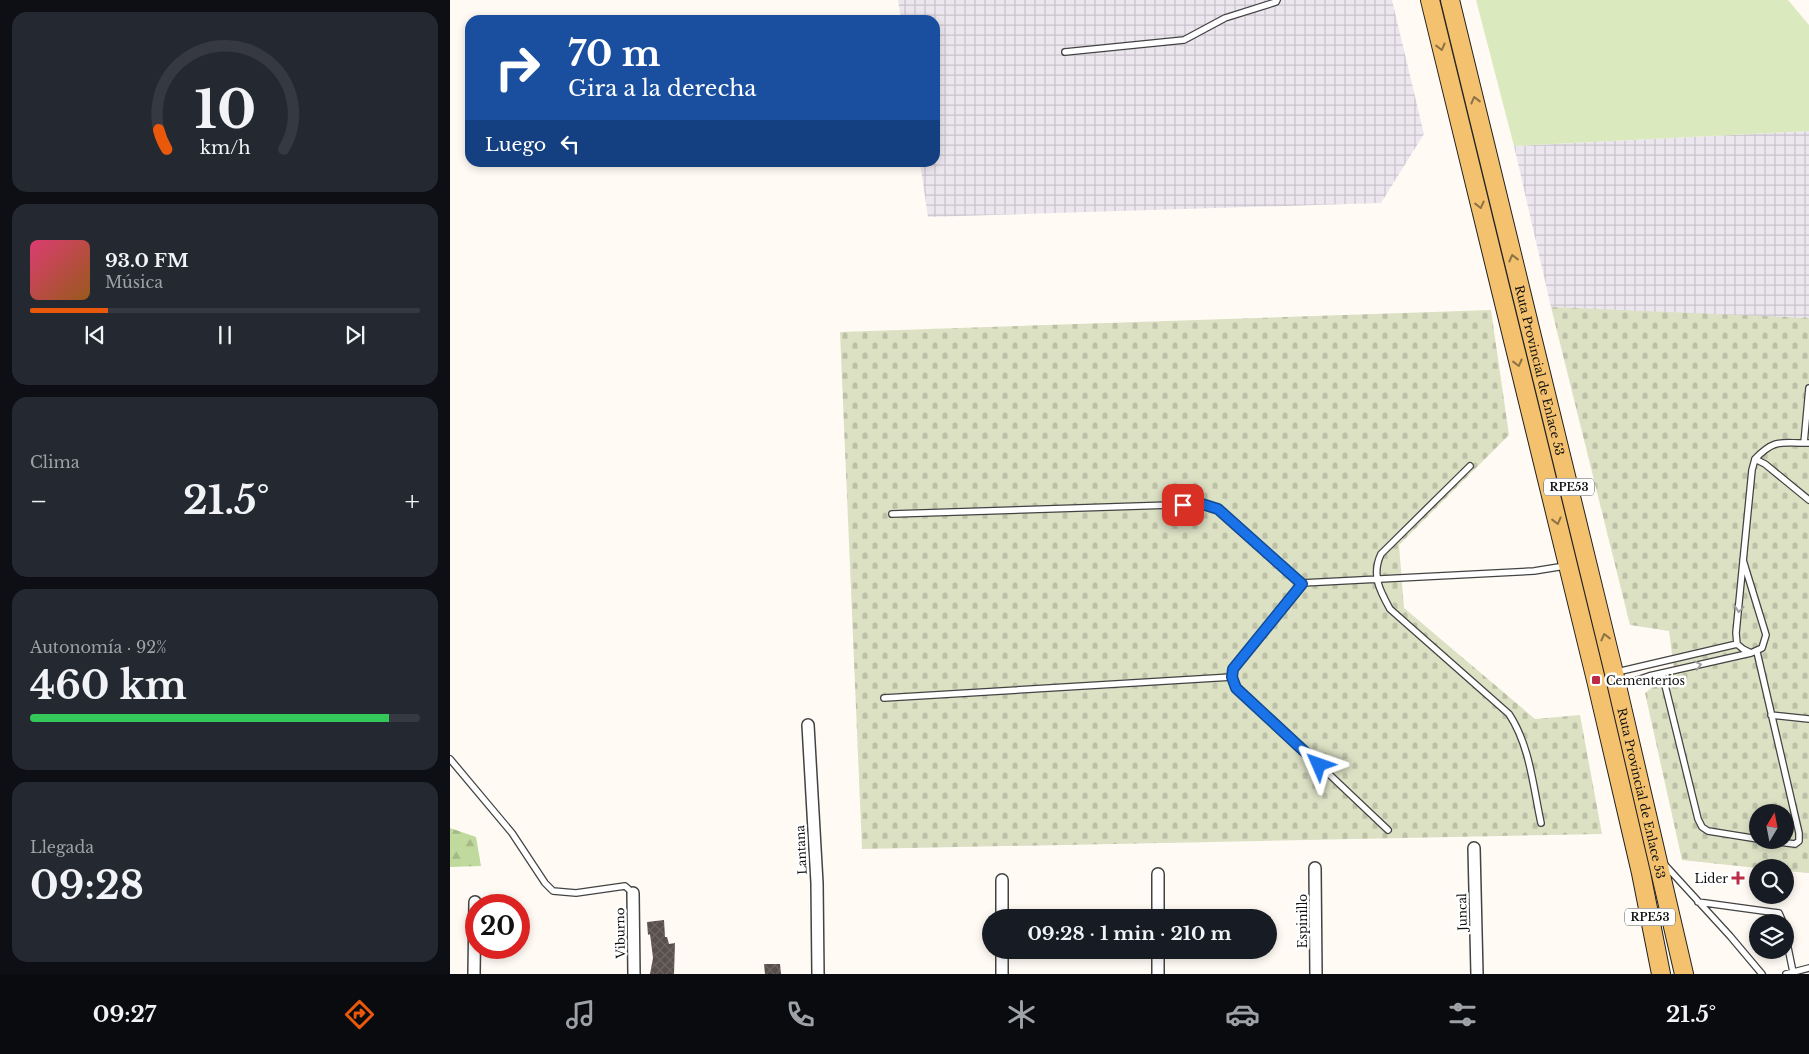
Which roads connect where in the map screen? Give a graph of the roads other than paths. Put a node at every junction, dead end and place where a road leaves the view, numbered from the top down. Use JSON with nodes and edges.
{"nodes":[{"id":1,"x":1277,"y":0,"type":"edge"},
{"id":2,"x":1430,"y":0,"type":"edge"},
{"id":3,"x":1450,"y":0,"type":"edge"},
{"id":4,"x":1065,"y":52,"type":"dead end"},
{"id":5,"x":1809,"y":388,"type":"edge"},
{"id":6,"x":1807,"y":443,"type":"edge"},
{"id":7,"x":1755,"y":460,"type":"junction"},
{"id":8,"x":1470,"y":466,"type":"dead end"},
{"id":9,"x":1809,"y":500,"type":"edge"},
{"id":10,"x":892,"y":514,"type":"dead end"},
{"id":11,"x":1743,"y":560,"type":"junction"},
{"id":12,"x":1567,"y":565,"type":"junction"},
{"id":13,"x":1376,"y":579,"type":"junction"},
{"id":14,"x":1302,"y":584,"type":"junction"},
{"id":15,"x":1737,"y":644,"type":"junction"},
{"id":16,"x":1754,"y":652,"type":"junction"},
{"id":17,"x":1662,"y":673,"type":"junction"},
{"id":18,"x":1232,"y":677,"type":"junction"},
{"id":19,"x":1616,"y":680,"type":"junction"},
{"id":20,"x":884,"y":698,"type":"dead end"},
{"id":21,"x":1771,"y":715,"type":"junction"},
{"id":22,"x":1809,"y":719,"type":"edge"},
{"id":23,"x":808,"y":725,"type":"dead end"},
{"id":24,"x":450,"y":759,"type":"edge"},
{"id":25,"x":1792,"y":804,"type":"edge"},
{"id":26,"x":1794,"y":812,"type":"edge"},
{"id":27,"x":1541,"y":823,"type":"dead end"},
{"id":28,"x":1388,"y":830,"type":"dead end"},
{"id":29,"x":1749,"y":838,"type":"edge"},
{"id":30,"x":1794,"y":844,"type":"edge"},
{"id":31,"x":1474,"y":848,"type":"dead end"},
{"id":32,"x":1657,"y":856,"type":"junction"},
{"id":33,"x":1315,"y":868,"type":"dead end"},
{"id":34,"x":1158,"y":874,"type":"dead end"},
{"id":35,"x":1002,"y":880,"type":"dead end"},
{"id":36,"x":633,"y":893,"type":"joint"},
{"id":37,"x":1698,"y":902,"type":"junction"},
{"id":38,"x":1002,"y":909,"type":"edge"},
{"id":39,"x":1158,"y":909,"type":"edge"},
{"id":40,"x":1778,"y":914,"type":"edge"},
{"id":41,"x":474,"y":959,"type":"edge"},
{"id":42,"x":1002,"y":959,"type":"edge"},
{"id":43,"x":1158,"y":959,"type":"edge"},
{"id":44,"x":1790,"y":959,"type":"edge"},
{"id":45,"x":1809,"y":968,"type":"edge"},
{"id":46,"x":1793,"y":972,"type":"junction"},
{"id":47,"x":474,"y":974,"type":"edge"},
{"id":48,"x":634,"y":974,"type":"edge"},
{"id":49,"x":818,"y":974,"type":"edge"},
{"id":50,"x":1002,"y":974,"type":"edge"},
{"id":51,"x":1158,"y":974,"type":"edge"},
{"id":52,"x":1316,"y":974,"type":"edge"},
{"id":53,"x":1477,"y":974,"type":"edge"},
{"id":54,"x":1661,"y":974,"type":"edge"},
{"id":55,"x":1684,"y":974,"type":"edge"},
{"id":56,"x":1762,"y":974,"type":"edge"},
{"id":57,"x":1786,"y":974,"type":"edge"}],
"edges":[{"from":1,"to":4,"type":"lane"},
{"from":2,"to":12,"type":"main road","name":"Ruta Provincial de Enlace 53","number":"RPE53","one_way":true},
{"from":19,"to":3,"type":"main road","name":"Ruta Provincial de Enlace 53","number":"RPE53","one_way":true},
{"from":5,"to":6,"type":"lane"},
{"from":6,"to":7,"type":"lane"},
{"from":7,"to":9,"type":"lane"},
{"from":7,"to":11,"type":"lane"},
{"from":8,"to":13,"type":"lane"},
{"from":10,"to":14,"type":"lane"},
{"from":11,"to":15,"type":"lane","one_way":true},
{"from":11,"to":16,"type":"lane"},
{"from":12,"to":13,"type":"lane"},
{"from":12,"to":54,"type":"main road","name":"Ruta Provincial de Enlace 53","number":"RPE53"},
{"from":13,"to":14,"type":"lane"},
{"from":13,"to":27,"type":"lane"},
{"from":14,"to":18,"type":"lane"},
{"from":15,"to":16,"type":"lane"},
{"from":15,"to":19,"type":"lane"},
{"from":17,"to":16,"type":"lane","one_way":true},
{"from":16,"to":21,"type":"lane"},
{"from":17,"to":19,"type":"lane"},
{"from":17,"to":29,"type":"lane"},
{"from":18,"to":20,"type":"lane"},
{"from":18,"to":28,"type":"lane"},
{"from":19,"to":32,"type":"main road","name":"Ruta Provincial de Enlace 53","number":"RPE53"},
{"from":21,"to":22,"type":"lane"},
{"from":21,"to":25,"type":"lane"},
{"from":23,"to":49,"type":"street","name":"Lantana"},
{"from":24,"to":36,"type":"lane"},
{"from":26,"to":30,"type":"lane"},
{"from":31,"to":53,"type":"street","name":"Juncal"},
{"from":32,"to":37,"type":"lane"},
{"from":32,"to":55,"type":"main road","name":"Ruta Provincial de Enlace 53","number":"RPE53"},
{"from":33,"to":52,"type":"street","name":"Espinillo"},
{"from":34,"to":39,"type":"street"},
{"from":35,"to":38,"type":"street"},
{"from":36,"to":48,"type":"street","name":"Viburno"},
{"from":37,"to":40,"type":"lane"},
{"from":37,"to":56,"type":"lane"},
{"from":41,"to":47,"type":"street"},
{"from":42,"to":50,"type":"street"},
{"from":43,"to":51,"type":"street"},
{"from":44,"to":46,"type":"lane"},
{"from":45,"to":46,"type":"lane"},
{"from":46,"to":57,"type":"lane"}]}
